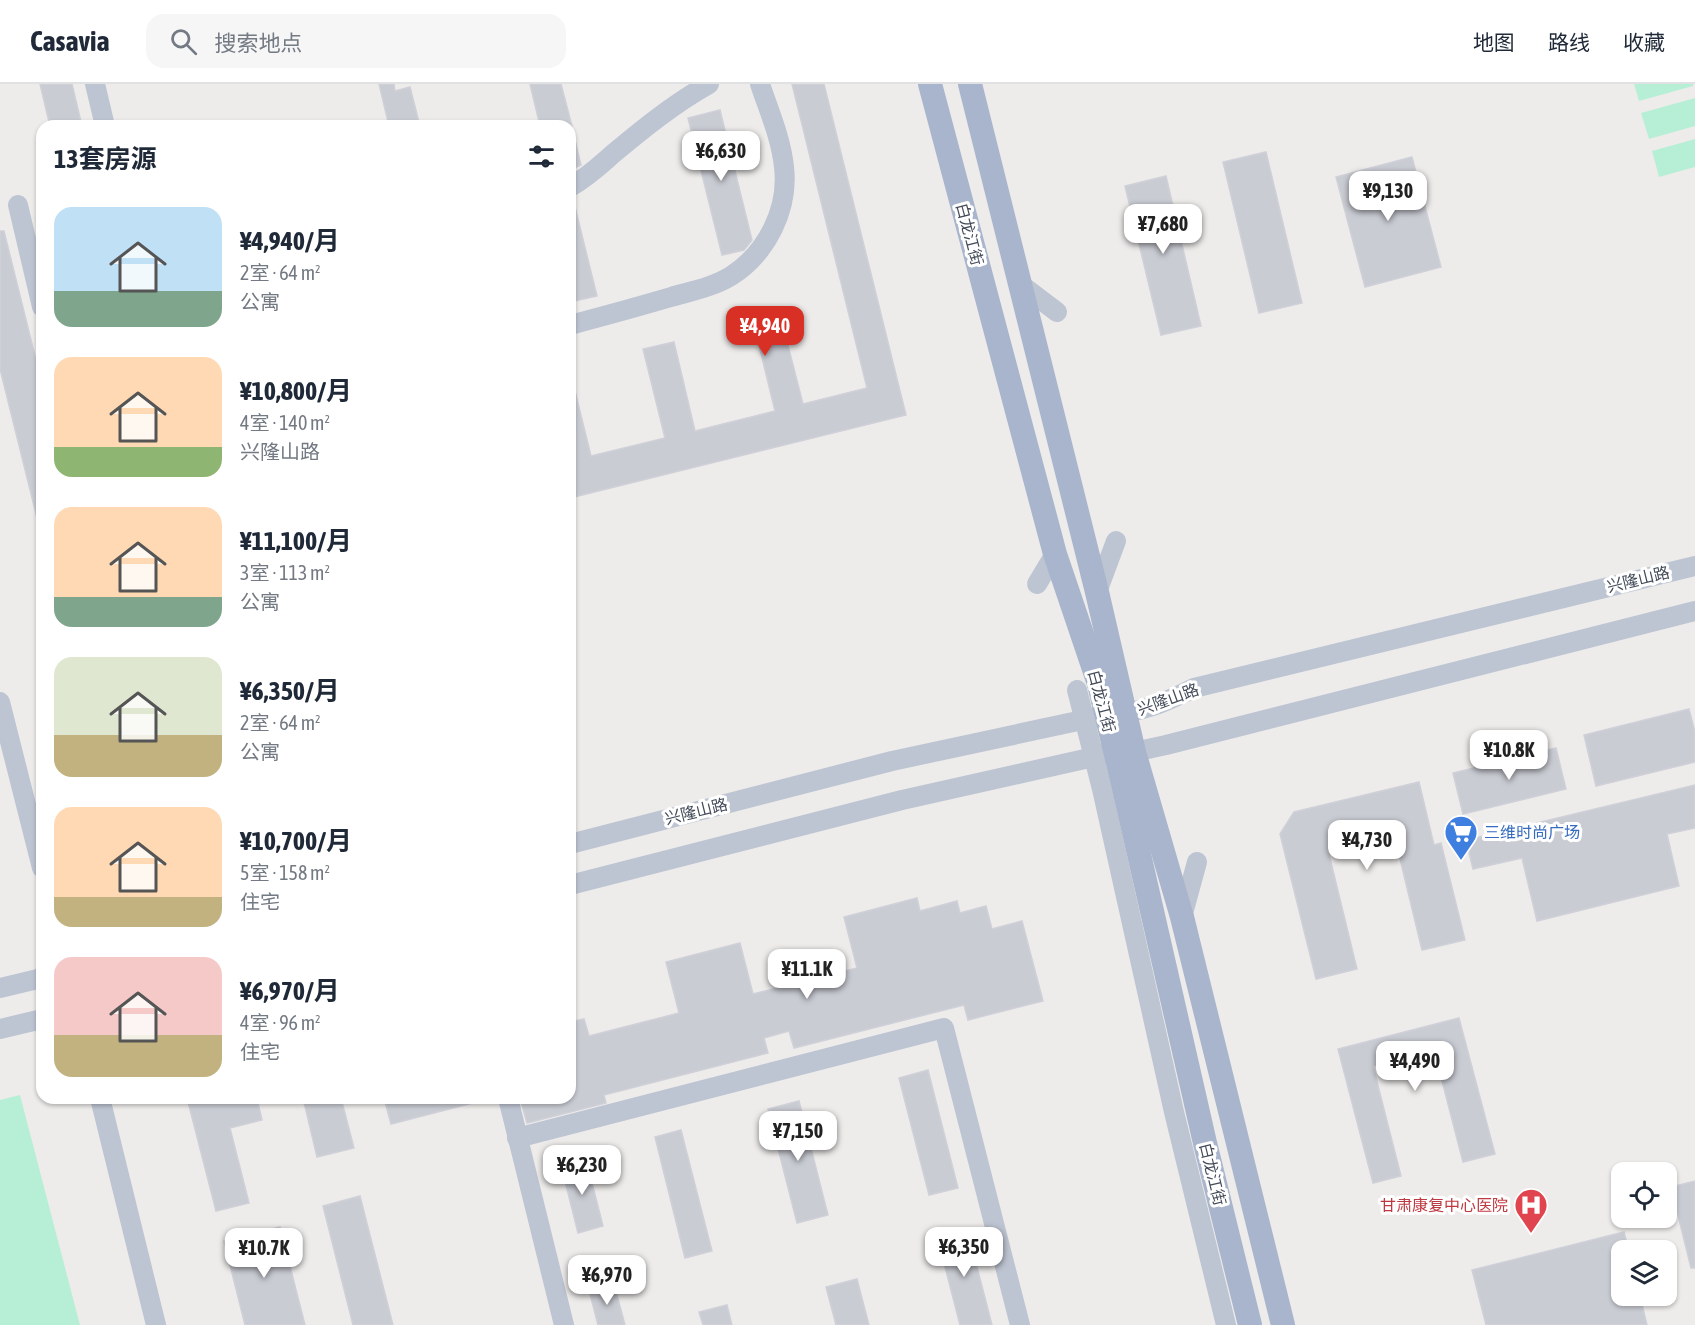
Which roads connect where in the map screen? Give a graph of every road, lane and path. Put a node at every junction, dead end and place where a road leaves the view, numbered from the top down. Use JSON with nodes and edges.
{"nodes":[{"id":1,"x":95,"y":84,"type":"edge"},
{"id":2,"x":709,"y":84,"type":"edge"},
{"id":3,"x":760,"y":84,"type":"edge"},
{"id":4,"x":930,"y":84,"type":"edge"},
{"id":5,"x":970,"y":84,"type":"edge"},
{"id":6,"x":104,"y":120,"type":"edge"},
{"id":7,"x":576,"y":184,"type":"edge"},
{"id":8,"x":18,"y":205,"type":"dead end"},
{"id":9,"x":36,"y":282,"type":"edge"},
{"id":10,"x":1020,"y":284,"type":"junction"},
{"id":11,"x":1057,"y":312,"type":"dead end"},
{"id":12,"x":576,"y":323,"type":"edge"},
{"id":13,"x":1116,"y":541,"type":"dead end"},
{"id":14,"x":1055,"y":554,"type":"junction"},
{"id":15,"x":1695,"y":566,"type":"edge"},
{"id":16,"x":1037,"y":584,"type":"dead end"},
{"id":17,"x":1097,"y":592,"type":"junction"},
{"id":18,"x":1695,"y":611,"type":"edge"},
{"id":19,"x":1077,"y":690,"type":"dead end"},
{"id":20,"x":0,"y":702,"type":"edge"},
{"id":21,"x":1105,"y":716,"type":"junction"},
{"id":22,"x":1115,"y":754,"type":"junction"},
{"id":23,"x":576,"y":842,"type":"edge"},
{"id":24,"x":36,"y":844,"type":"edge"},
{"id":25,"x":1197,"y":862,"type":"dead end"},
{"id":26,"x":576,"y":883,"type":"edge"},
{"id":27,"x":1146,"y":886,"type":"junction"},
{"id":28,"x":1182,"y":917,"type":"junction"},
{"id":29,"x":1136,"y":937,"type":"junction"},
{"id":30,"x":36,"y":979,"type":"edge"},
{"id":31,"x":0,"y":988,"type":"edge"},
{"id":32,"x":36,"y":1020,"type":"edge"},
{"id":33,"x":0,"y":1029,"type":"edge"},
{"id":34,"x":101,"y":1104,"type":"edge"},
{"id":35,"x":509,"y":1104,"type":"edge"},
{"id":36,"x":1174,"y":1112,"type":"junction"},
{"id":37,"x":517,"y":1138,"type":"junction"},
{"id":38,"x":1205,"y":1143,"type":"junction"},
{"id":39,"x":156,"y":1325,"type":"edge"},
{"id":40,"x":564,"y":1325,"type":"edge"},
{"id":41,"x":1020,"y":1325,"type":"edge"},
{"id":42,"x":1226,"y":1325,"type":"edge"},
{"id":43,"x":1250,"y":1325,"type":"edge"},
{"id":44,"x":1283,"y":1325,"type":"edge"}],
"edges":[{"from":1,"to":6,"type":"street"},
{"from":2,"to":7,"type":"street"},
{"from":3,"to":12,"type":"street"},
{"from":4,"to":14,"type":"main road","name":"白龙江街"},
{"from":5,"to":10,"type":"main road","name":"白龙江街"},
{"from":8,"to":9,"type":"street"},
{"from":10,"to":11,"type":"street"},
{"from":10,"to":17,"type":"main road","name":"白龙江街"},
{"from":13,"to":17,"type":"street"},
{"from":14,"to":16,"type":"street"},
{"from":14,"to":21,"type":"main road","name":"白龙江街"},
{"from":15,"to":21,"type":"street","name":"兴隆山路"},
{"from":17,"to":21,"type":"main road","name":"白龙江街"},
{"from":18,"to":22,"type":"street"},
{"from":19,"to":21,"type":"street","name":"白龙江街"},
{"from":20,"to":24,"type":"street"},
{"from":21,"to":22,"type":"main road","name":"白龙江街"},
{"from":21,"to":23,"type":"street","name":"兴隆山路"},
{"from":22,"to":26,"type":"street"},
{"from":22,"to":27,"type":"main road","name":"白龙江街"},
{"from":22,"to":28,"type":"main road","name":"白龙江街"},
{"from":22,"to":29,"type":"street","name":"白龙江街"},
{"from":25,"to":28,"type":"street"},
{"from":27,"to":29,"type":"street"},
{"from":27,"to":38,"type":"main road","name":"白龙江街"},
{"from":28,"to":44,"type":"main road","name":"白龙江街"},
{"from":29,"to":36,"type":"street","name":"白龙江街"},
{"from":30,"to":31,"type":"street"},
{"from":32,"to":33,"type":"street"},
{"from":34,"to":39,"type":"street"},
{"from":35,"to":37,"type":"street"},
{"from":36,"to":38,"type":"street"},
{"from":36,"to":42,"type":"street","name":"白龙江街"},
{"from":37,"to":40,"type":"street"},
{"from":37,"to":41,"type":"street"},
{"from":38,"to":43,"type":"main road","name":"白龙江街"}]}
